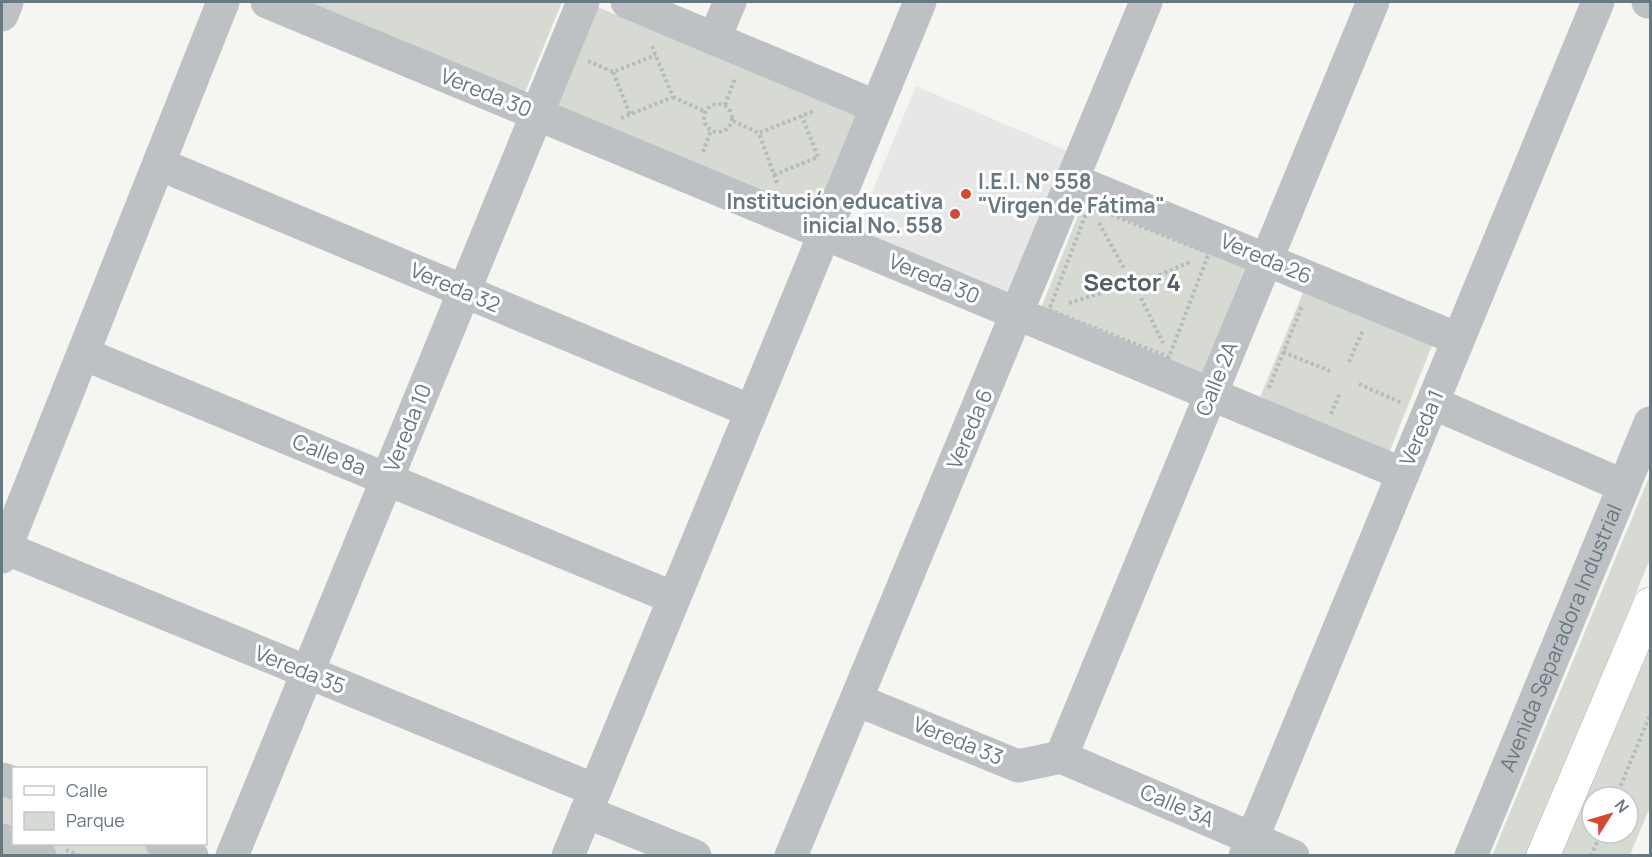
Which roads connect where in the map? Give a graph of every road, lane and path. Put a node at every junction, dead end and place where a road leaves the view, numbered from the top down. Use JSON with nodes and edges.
{"nodes":[{"id":1,"x":7,"y":2,"type":"edge"},
{"id":2,"x":223,"y":2,"type":"edge"},
{"id":3,"x":267,"y":2,"type":"edge"},
{"id":4,"x":584,"y":2,"type":"edge"},
{"id":5,"x":627,"y":2,"type":"edge"},
{"id":6,"x":730,"y":2,"type":"edge"},
{"id":7,"x":920,"y":2,"type":"edge"},
{"id":8,"x":1146,"y":2,"type":"edge"},
{"id":9,"x":1373,"y":2,"type":"edge"},
{"id":10,"x":1598,"y":2,"type":"edge"},
{"id":11,"x":2,"y":15,"type":"edge"},
{"id":12,"x":714,"y":39,"type":"junction"},
{"id":13,"x":649,"y":40,"type":"dead end"},
{"id":14,"x":656,"y":55,"type":"junction"},
{"id":15,"x":584,"y":59,"type":"dead end"},
{"id":16,"x":738,"y":71,"type":"dead end"},
{"id":17,"x":613,"y":72,"type":"junction"},
{"id":18,"x":673,"y":97,"type":"junction"},
{"id":19,"x":725,"y":105,"type":"junction"},
{"id":20,"x":823,"y":107,"type":"dead end"},
{"id":21,"x":877,"y":107,"type":"junction"},
{"id":22,"x":706,"y":112,"type":"junction"},
{"id":23,"x":537,"y":114,"type":"junction"},
{"id":24,"x":630,"y":114,"type":"junction"},
{"id":25,"x":802,"y":116,"type":"junction"},
{"id":26,"x":619,"y":118,"type":"dead end"},
{"id":27,"x":733,"y":121,"type":"junction"},
{"id":28,"x":711,"y":130,"type":"junction"},
{"id":29,"x":759,"y":133,"type":"junction"},
{"id":30,"x":699,"y":161,"type":"dead end"},
{"id":31,"x":159,"y":164,"type":"junction"},
{"id":32,"x":774,"y":176,"type":"junction"},
{"id":33,"x":1073,"y":180,"type":"junction"},
{"id":34,"x":778,"y":186,"type":"dead end"},
{"id":35,"x":824,"y":234,"type":"junction"},
{"id":36,"x":1213,"y":246,"type":"junction"},
{"id":37,"x":1267,"y":259,"type":"junction"},
{"id":38,"x":1148,"y":280,"type":"dead end"},
{"id":39,"x":1117,"y":288,"type":"dead end"},
{"id":40,"x":464,"y":292,"type":"junction"},
{"id":41,"x":1306,"y":296,"type":"dead end"},
{"id":42,"x":1141,"y":298,"type":"dead end"},
{"id":43,"x":1034,"y":312,"type":"junction"},
{"id":44,"x":1367,"y":321,"type":"dead end"},
{"id":45,"x":1458,"y":339,"type":"junction"},
{"id":46,"x":1283,"y":352,"type":"junction"},
{"id":47,"x":84,"y":354,"type":"junction"},
{"id":48,"x":1169,"y":357,"type":"junction"},
{"id":49,"x":1349,"y":362,"type":"dead end"},
{"id":50,"x":1330,"y":371,"type":"dead end"},
{"id":51,"x":1359,"y":384,"type":"dead end"},
{"id":52,"x":1267,"y":392,"type":"dead end"},
{"id":53,"x":1340,"y":393,"type":"dead end"},
{"id":54,"x":1211,"y":394,"type":"junction"},
{"id":55,"x":1414,"y":399,"type":"junction"},
{"id":56,"x":751,"y":411,"type":"junction"},
{"id":57,"x":1398,"y":412,"type":"dead end"},
{"id":58,"x":1330,"y":419,"type":"dead end"},
{"id":59,"x":1650,"y":423,"type":"edge"},
{"id":60,"x":1403,"y":474,"type":"junction"},
{"id":61,"x":387,"y":479,"type":"junction"},
{"id":62,"x":1624,"y":486,"type":"junction"},
{"id":63,"x":3,"y":553,"type":"edge"},
{"id":64,"x":674,"y":598,"type":"junction"},
{"id":65,"x":1650,"y":604,"type":"edge"},
{"id":66,"x":307,"y":673,"type":"junction"},
{"id":67,"x":857,"y":700,"type":"junction"},
{"id":68,"x":1650,"y":715,"type":"edge"},
{"id":69,"x":1061,"y":757,"type":"junction"},
{"id":70,"x":1621,"y":785,"type":"edge"},
{"id":71,"x":590,"y":801,"type":"junction"},
{"id":72,"x":167,"y":845,"type":"edge"},
{"id":73,"x":4,"y":846,"type":"edge"},
{"id":74,"x":1249,"y":847,"type":"edge"},
{"id":75,"x":40,"y":855,"type":"edge"},
{"id":76,"x":192,"y":855,"type":"edge"},
{"id":77,"x":232,"y":855,"type":"edge"},
{"id":78,"x":568,"y":855,"type":"edge"},
{"id":79,"x":694,"y":855,"type":"edge"},
{"id":80,"x":791,"y":855,"type":"edge"},
{"id":81,"x":1293,"y":855,"type":"edge"},
{"id":82,"x":1471,"y":855,"type":"edge"},
{"id":83,"x":1543,"y":855,"type":"edge"}],
"edges":[{"from":1,"to":11,"type":"street"},
{"from":2,"to":31,"type":"street"},
{"from":3,"to":23,"type":"street","name":"Vereda 30"},
{"from":4,"to":23,"type":"street","name":"Vereda 10"},
{"from":5,"to":12,"type":"street"},
{"from":6,"to":12,"type":"street"},
{"from":7,"to":21,"type":"street"},
{"from":8,"to":33,"type":"street","name":"Vereda 6"},
{"from":9,"to":37,"type":"street","name":"Calle 2A"},
{"from":10,"to":45,"type":"street","name":"Vereda 1"},
{"from":12,"to":21,"type":"street"},
{"from":13,"to":14,"type":"path"},
{"from":14,"to":17,"type":"path"},
{"from":14,"to":18,"type":"path"},
{"from":15,"to":17,"type":"path"},
{"from":16,"to":19,"type":"path"},
{"from":17,"to":24,"type":"path"},
{"from":18,"to":22,"type":"path"},
{"from":18,"to":24,"type":"path"},
{"from":19,"to":22,"type":"path"},
{"from":19,"to":27,"type":"path"},
{"from":20,"to":25,"type":"path"},
{"from":21,"to":35,"type":"street"},
{"from":22,"to":28,"type":"path"},
{"from":23,"to":35,"type":"street","name":"Vereda 30"},
{"from":23,"to":40,"type":"street","name":"Vereda 10"},
{"from":24,"to":26,"type":"path"},
{"from":25,"to":29,"type":"path"},
{"from":25,"to":32,"type":"path"},
{"from":27,"to":28,"type":"path"},
{"from":27,"to":29,"type":"path"},
{"from":28,"to":30,"type":"path"},
{"from":29,"to":32,"type":"path"},
{"from":31,"to":40,"type":"street","name":"Vereda 32"},
{"from":31,"to":47,"type":"street"},
{"from":32,"to":34,"type":"path"},
{"from":33,"to":36,"type":"street","name":"Vereda 26"},
{"from":33,"to":43,"type":"street","name":"Vereda 6"},
{"from":35,"to":43,"type":"street","name":"Vereda 30"},
{"from":35,"to":56,"type":"street"},
{"from":36,"to":37,"type":"street","name":"Vereda 26"},
{"from":36,"to":38,"type":"path"},
{"from":36,"to":43,"type":"path"},
{"from":36,"to":48,"type":"path"},
{"from":37,"to":45,"type":"street","name":"Vereda 26"},
{"from":37,"to":54,"type":"street","name":"Calle 2A"},
{"from":39,"to":43,"type":"path"},
{"from":40,"to":56,"type":"street","name":"Vereda 32"},
{"from":40,"to":61,"type":"street","name":"Vereda 10"},
{"from":41,"to":46,"type":"path"},
{"from":42,"to":48,"type":"path"},
{"from":43,"to":48,"type":"path"},
{"from":43,"to":54,"type":"street","name":"Vereda 30"},
{"from":43,"to":67,"type":"street","name":"Vereda 6"},
{"from":44,"to":49,"type":"path"},
{"from":45,"to":55,"type":"street","name":"Vereda 1"},
{"from":46,"to":50,"type":"path"},
{"from":46,"to":52,"type":"path"},
{"from":47,"to":61,"type":"street","name":"Calle 8a"},
{"from":47,"to":63,"type":"street"},
{"from":51,"to":55,"type":"path"},
{"from":53,"to":58,"type":"path"},
{"from":54,"to":60,"type":"street","name":"Vereda 30"},
{"from":54,"to":69,"type":"street","name":"Calle 2A"},
{"from":55,"to":57,"type":"path"},
{"from":55,"to":60,"type":"street","name":"Vereda 1"},
{"from":55,"to":62,"type":"street"},
{"from":56,"to":64,"type":"street"},
{"from":59,"to":62,"type":"street","name":"Avenida Separadora Industrial"},
{"from":60,"to":74,"type":"street","name":"Vereda 1"},
{"from":61,"to":64,"type":"street","name":"Calle 8a"},
{"from":61,"to":66,"type":"street","name":"Vereda 10"},
{"from":62,"to":82,"type":"street","name":"Avenida Separadora Industrial"},
{"from":63,"to":66,"type":"street","name":"Vereda 35"},
{"from":64,"to":71,"type":"street"},
{"from":65,"to":83,"type":"main road"},
{"from":66,"to":71,"type":"street","name":"Vereda 35"},
{"from":66,"to":77,"type":"street","name":"Vereda 10"},
{"from":67,"to":69,"type":"street","name":"Vereda 33"},
{"from":67,"to":80,"type":"street","name":"Vereda 6"},
{"from":68,"to":70,"type":"path"},
{"from":69,"to":74,"type":"street","name":"Calle 3A"},
{"from":71,"to":78,"type":"street"},
{"from":71,"to":79,"type":"street","name":"Vereda 35"},
{"from":72,"to":76,"type":"street"},
{"from":73,"to":75,"type":"street"},
{"from":74,"to":81,"type":"street","name":"Calle 3A"}]}
